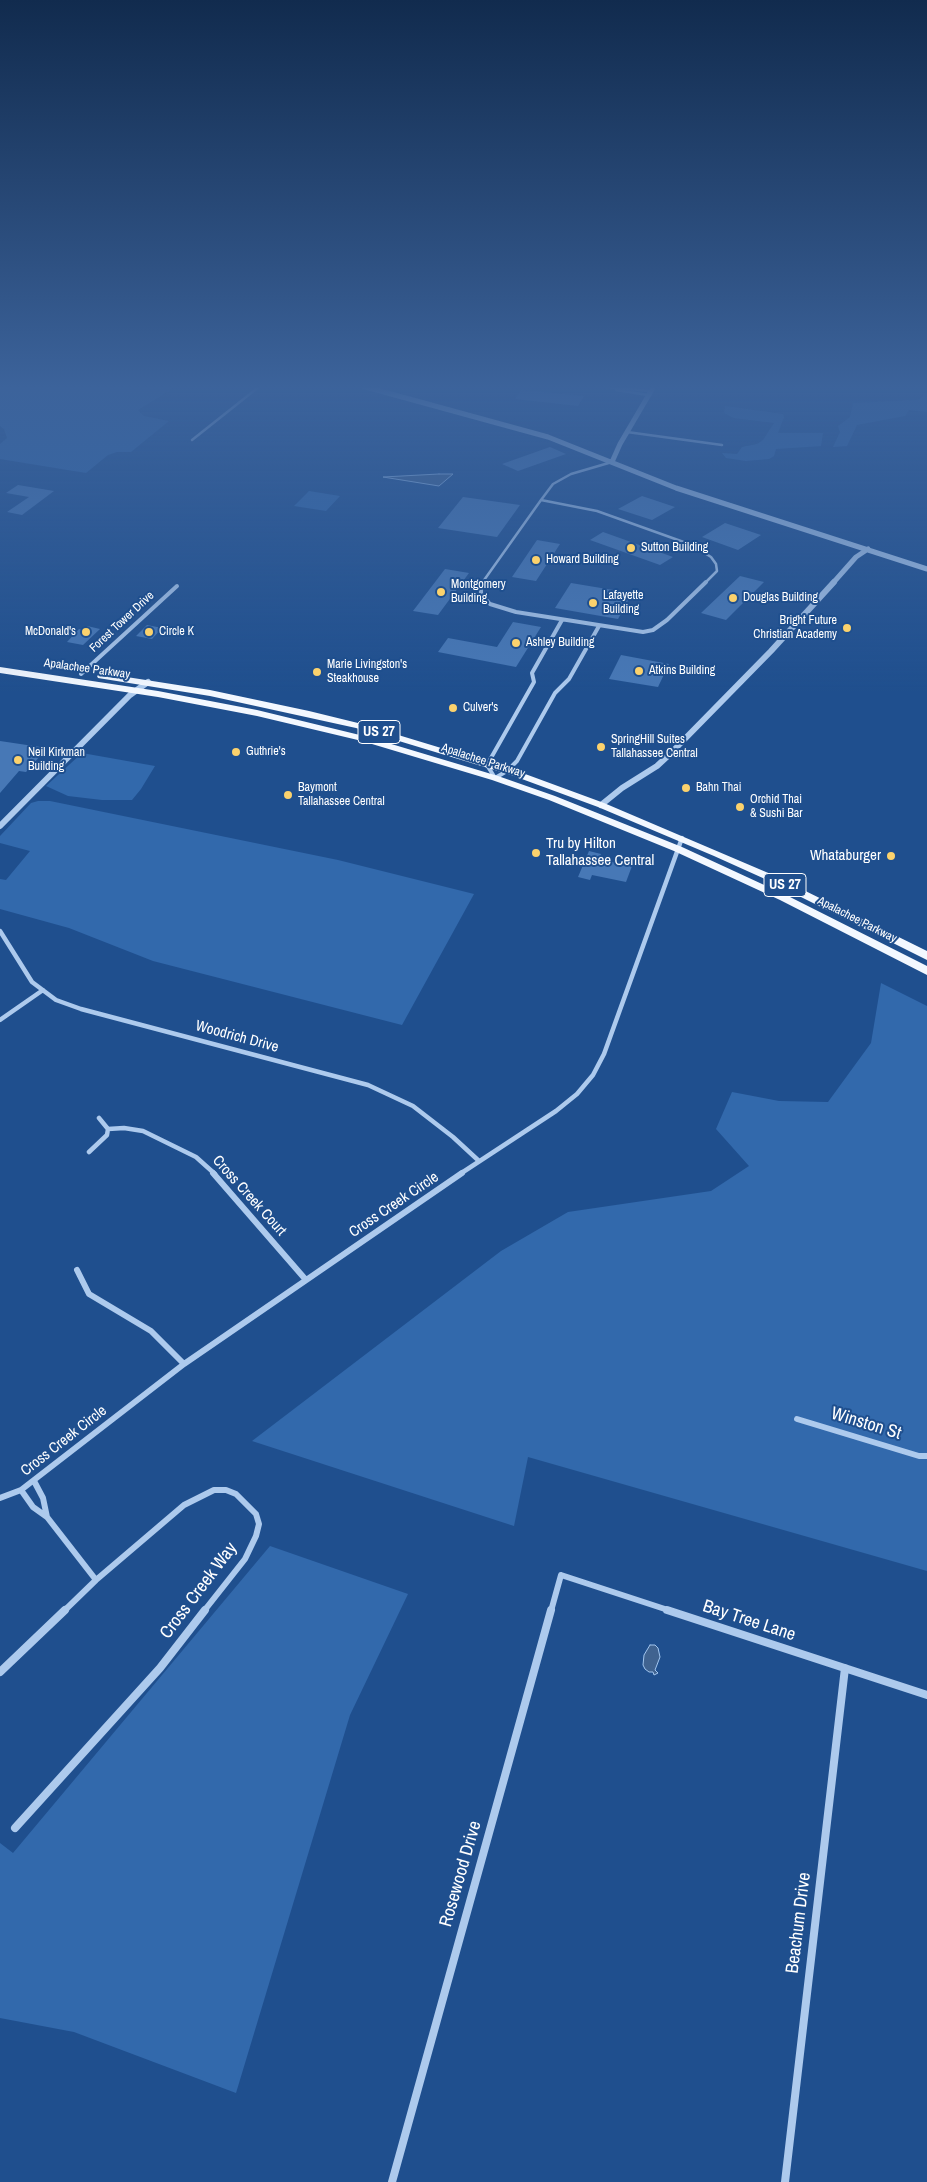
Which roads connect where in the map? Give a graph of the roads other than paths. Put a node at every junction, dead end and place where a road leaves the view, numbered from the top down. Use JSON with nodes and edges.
{"nodes":[{"id":1,"x":550,"y":488,"type":"edge"},
{"id":2,"x":679,"y":488,"type":"edge"},
{"id":3,"x":541,"y":500,"type":"junction"},
{"id":4,"x":868,"y":550,"type":"junction"},
{"id":5,"x":927,"y":569,"type":"edge"},
{"id":6,"x":177,"y":586,"type":"dead end"},
{"id":7,"x":562,"y":620,"type":"junction"},
{"id":8,"x":599,"y":626,"type":"junction"},
{"id":9,"x":0,"y":662,"type":"edge"},
{"id":10,"x":0,"y":670,"type":"edge"},
{"id":11,"x":81,"y":674,"type":"junction"},
{"id":12,"x":148,"y":682,"type":"junction"},
{"id":13,"x":137,"y":690,"type":"junction"},
{"id":14,"x":336,"y":720,"type":"junction"},
{"id":15,"x":300,"y":722,"type":"junction"},
{"id":16,"x":487,"y":765,"type":"junction"},
{"id":17,"x":507,"y":771,"type":"junction"},
{"id":18,"x":494,"y":778,"type":"junction"},
{"id":19,"x":601,"y":805,"type":"junction"},
{"id":20,"x":0,"y":826,"type":"edge"},
{"id":21,"x":682,"y":838,"type":"junction"},
{"id":22,"x":678,"y":850,"type":"junction"},
{"id":23,"x":0,"y":931,"type":"edge"},
{"id":24,"x":927,"y":956,"type":"edge"},
{"id":25,"x":927,"y":971,"type":"edge"},
{"id":26,"x":43,"y":990,"type":"junction"},
{"id":27,"x":0,"y":1020,"type":"edge"},
{"id":28,"x":99,"y":1118,"type":"dead end"},
{"id":29,"x":108,"y":1129,"type":"junction"},
{"id":30,"x":89,"y":1152,"type":"dead end"},
{"id":31,"x":479,"y":1161,"type":"junction"},
{"id":32,"x":77,"y":1270,"type":"dead end"},
{"id":33,"x":306,"y":1280,"type":"junction"},
{"id":34,"x":184,"y":1364,"type":"junction"},
{"id":35,"x":798,"y":1419,"type":"dead end"},
{"id":36,"x":927,"y":1456,"type":"edge"},
{"id":37,"x":34,"y":1481,"type":"junction"},
{"id":38,"x":21,"y":1490,"type":"junction"},
{"id":39,"x":0,"y":1498,"type":"edge"},
{"id":40,"x":47,"y":1517,"type":"junction"},
{"id":41,"x":561,"y":1575,"type":"joint"},
{"id":42,"x":96,"y":1580,"type":"junction"},
{"id":43,"x":844,"y":1668,"type":"junction"},
{"id":44,"x":0,"y":1672,"type":"edge"},
{"id":45,"x":927,"y":1695,"type":"edge"},
{"id":46,"x":15,"y":1828,"type":"dead end"},
{"id":47,"x":392,"y":2182,"type":"edge"},
{"id":48,"x":785,"y":2182,"type":"edge"}],
"edges":[{"from":1,"to":3,"type":"street"},
{"from":2,"to":4,"type":"street"},
{"from":3,"to":7,"type":"street"},
{"from":3,"to":8,"type":"street"},
{"from":4,"to":5,"type":"street"},
{"from":4,"to":19,"type":"street"},
{"from":6,"to":11,"type":"street","name":"Forest Tower Drive"},
{"from":7,"to":8,"type":"street"},
{"from":7,"to":16,"type":"street"},
{"from":8,"to":17,"type":"street"},
{"from":9,"to":11,"type":"main road","name":"Apalachee Parkway","number":"US 27"},
{"from":10,"to":13,"type":"main road","name":"Apalachee Parkway","number":"US 27"},
{"from":11,"to":12,"type":"main road","name":"Apalachee Parkway","number":"US 27"},
{"from":12,"to":13,"type":"street"},
{"from":12,"to":14,"type":"main road","name":"Apalachee Parkway","number":"US 27"},
{"from":13,"to":15,"type":"main road","name":"Apalachee Parkway","number":"US 27"},
{"from":13,"to":20,"type":"street"},
{"from":14,"to":15,"type":"main road"},
{"from":14,"to":16,"type":"main road","name":"Apalachee Parkway","number":"US 27"},
{"from":15,"to":18,"type":"main road","name":"Apalachee Parkway","number":"US 27"},
{"from":16,"to":17,"type":"main road","name":"Apalachee Parkway","number":"US 27"},
{"from":16,"to":18,"type":"street"},
{"from":17,"to":18,"type":"street"},
{"from":17,"to":19,"type":"main road","name":"Apalachee Parkway","number":"US 27"},
{"from":18,"to":22,"type":"main road","name":"Apalachee Parkway","number":"US 27"},
{"from":19,"to":21,"type":"main road","name":"Apalachee Parkway","number":"US 27"},
{"from":21,"to":22,"type":"street","name":"Cross Creek Circle"},
{"from":21,"to":24,"type":"main road","name":"Apalachee Parkway","number":"US 27"},
{"from":22,"to":25,"type":"main road","name":"Apalachee Parkway","number":"US 27"},
{"from":22,"to":31,"type":"street","name":"Cross Creek Circle"},
{"from":23,"to":26,"type":"street","name":"Woodrich Drive"},
{"from":26,"to":27,"type":"street"},
{"from":26,"to":31,"type":"street","name":"Woodrich Drive"},
{"from":28,"to":29,"type":"street"},
{"from":29,"to":30,"type":"street"},
{"from":29,"to":33,"type":"street","name":"Cross Creek Court"},
{"from":31,"to":33,"type":"street","name":"Cross Creek Circle"},
{"from":32,"to":34,"type":"street"},
{"from":33,"to":34,"type":"street","name":"Cross Creek Circle"},
{"from":34,"to":37,"type":"street","name":"Cross Creek Circle"},
{"from":35,"to":36,"type":"street","name":"Winston St"},
{"from":37,"to":38,"type":"street","name":"Cross Creek Circle"},
{"from":37,"to":40,"type":"street"},
{"from":38,"to":39,"type":"street","name":"Cross Creek Circle"},
{"from":38,"to":40,"type":"street"},
{"from":40,"to":42,"type":"street"},
{"from":41,"to":43,"type":"street","name":"Bay Tree Lane"},
{"from":41,"to":47,"type":"street","name":"Rosewood Drive"},
{"from":42,"to":44,"type":"street","name":"Cross Creek Way"},
{"from":42,"to":46,"type":"street","name":"Cross Creek Way"},
{"from":43,"to":45,"type":"street","name":"Bay Tree Lane"},
{"from":43,"to":48,"type":"street","name":"Beachum Drive"}]}
